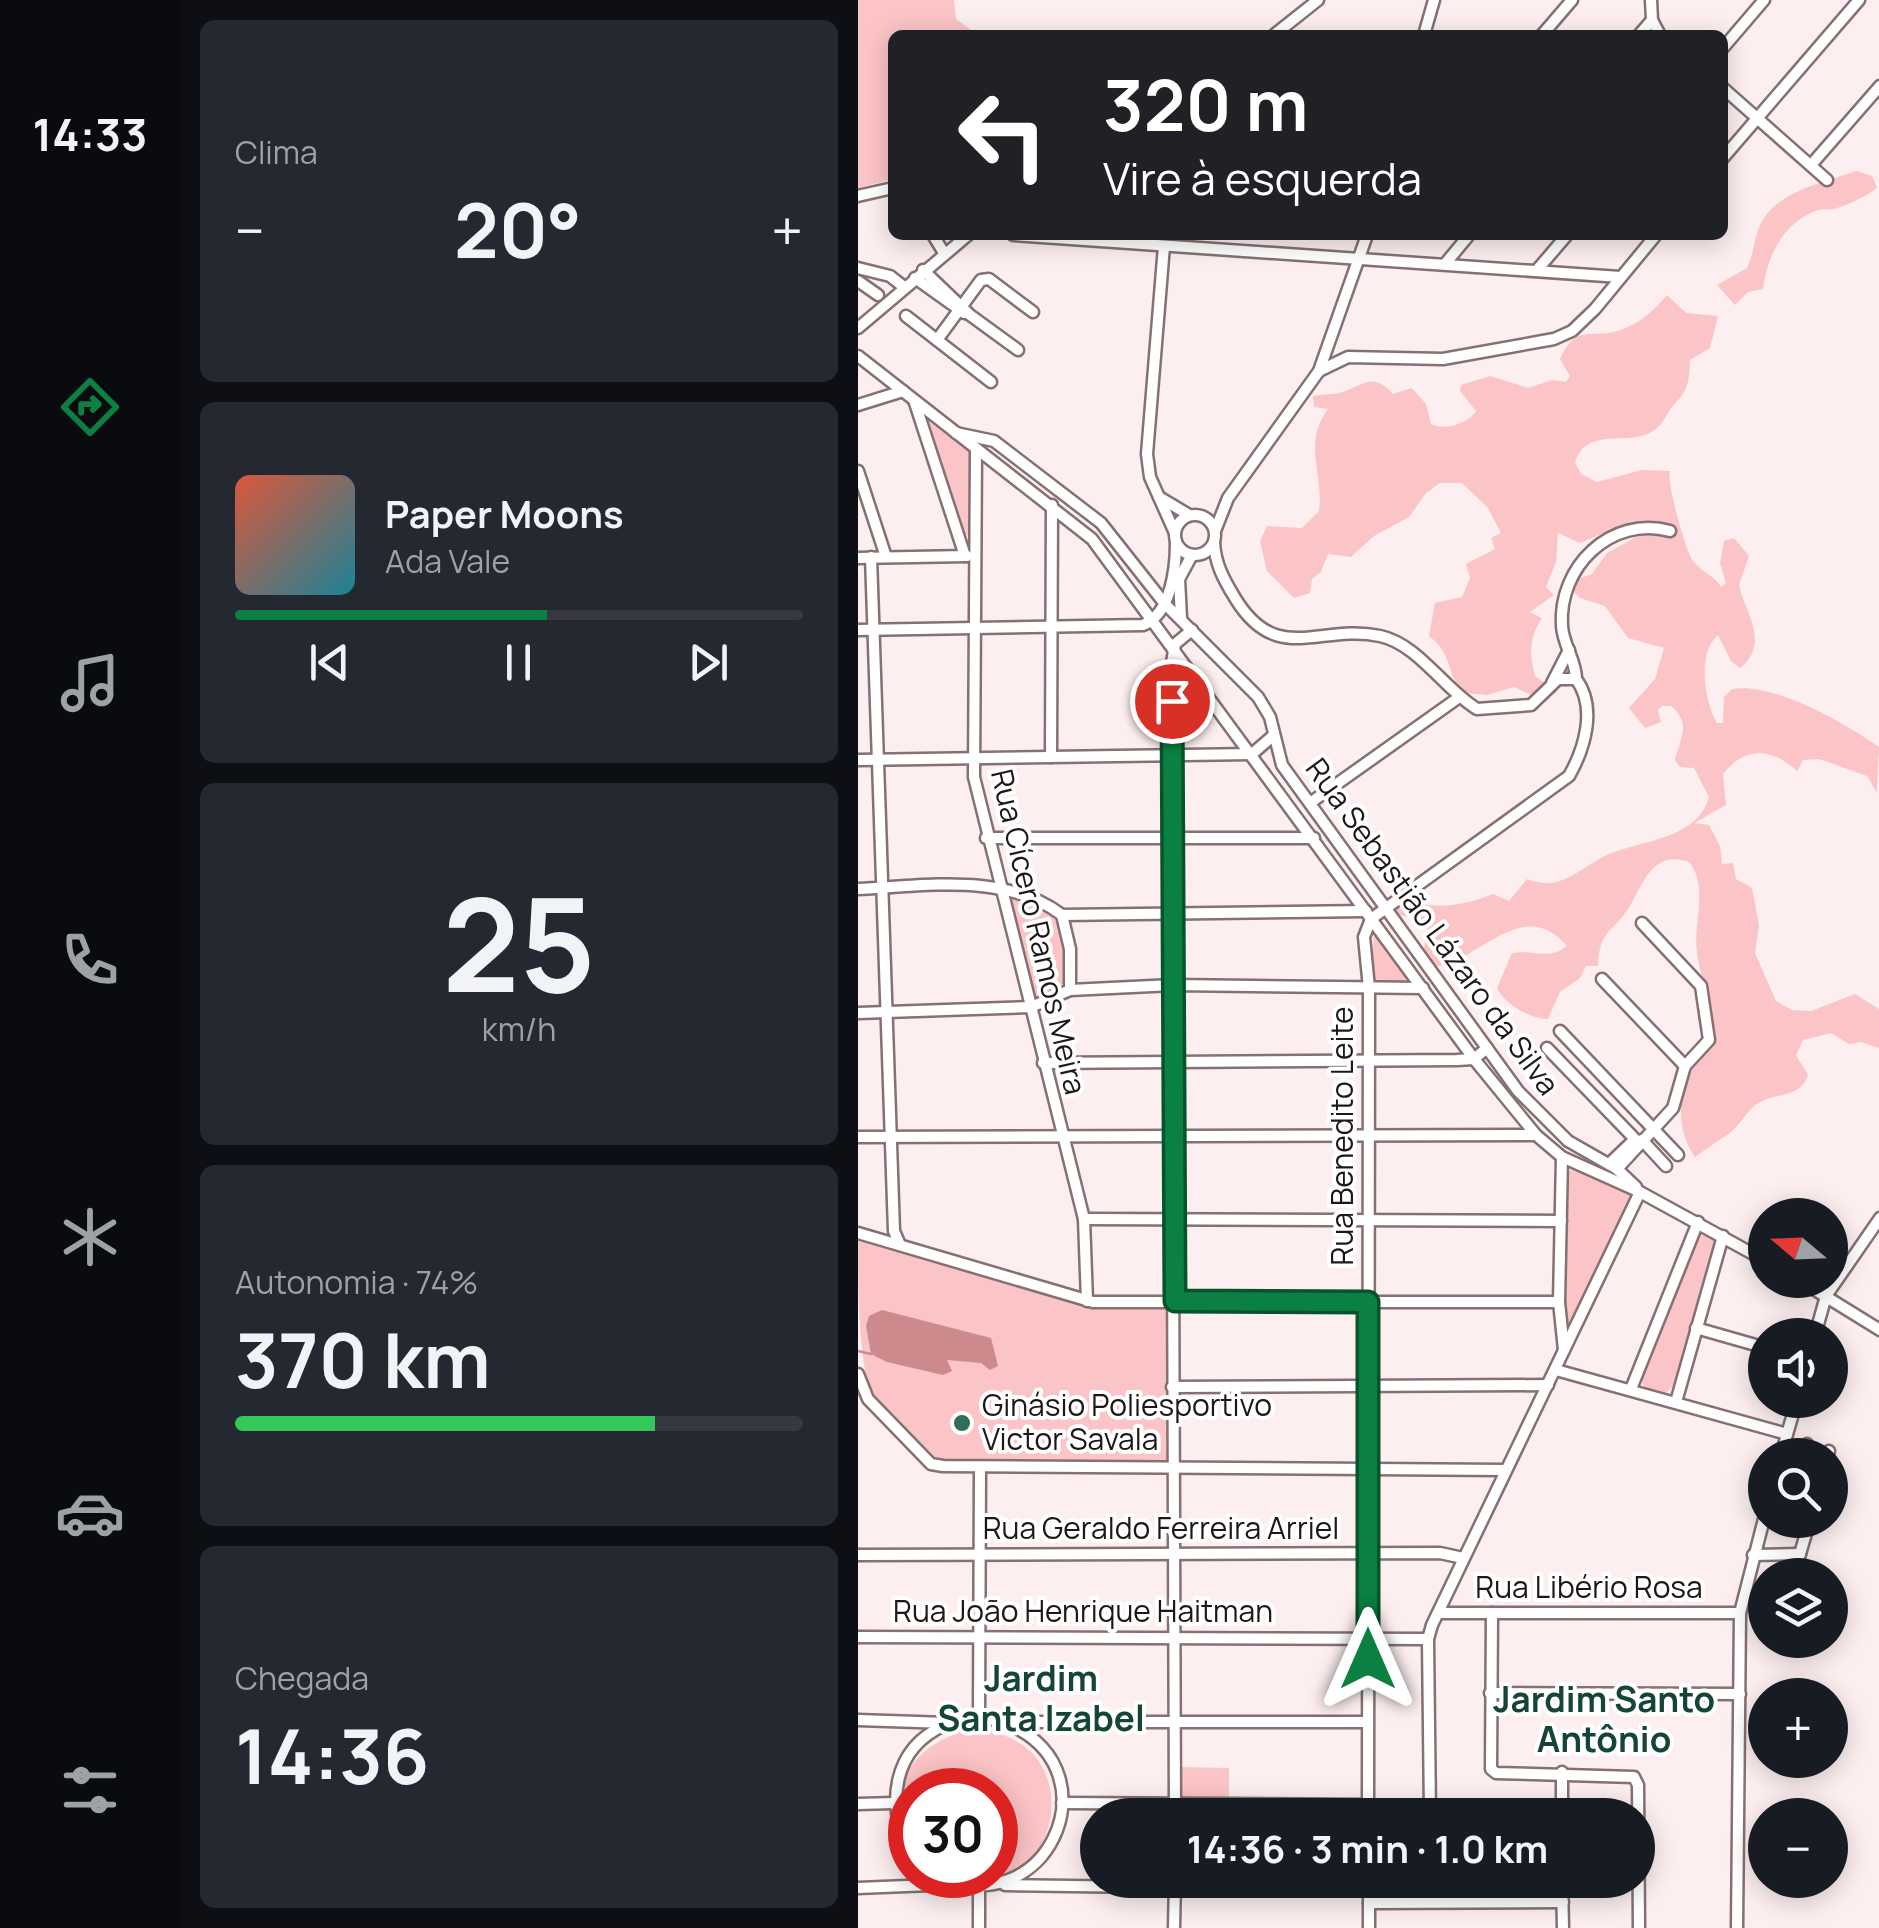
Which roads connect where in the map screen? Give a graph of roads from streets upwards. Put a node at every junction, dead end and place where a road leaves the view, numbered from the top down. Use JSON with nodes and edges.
{"nodes":[{"id":1,"x":1318,"y":0,"type":"edge"},
{"id":2,"x":1434,"y":0,"type":"edge"},
{"id":3,"x":1572,"y":0,"type":"edge"},
{"id":4,"x":1651,"y":0,"type":"edge"},
{"id":5,"x":1764,"y":0,"type":"edge"},
{"id":6,"x":1859,"y":0,"type":"edge"},
{"id":7,"x":1652,"y":20,"type":"junction"},
{"id":8,"x":1280,"y":30,"type":"edge"},
{"id":9,"x":1425,"y":30,"type":"edge"},
{"id":10,"x":1546,"y":30,"type":"edge"},
{"id":11,"x":1643,"y":30,"type":"edge"},
{"id":12,"x":1657,"y":30,"type":"edge"},
{"id":13,"x":1728,"y":42,"type":"edge"},
{"id":14,"x":1880,"y":86,"type":"edge"},
{"id":15,"x":1728,"y":92,"type":"edge"},
{"id":16,"x":1758,"y":118,"type":"junction"},
{"id":17,"x":1728,"y":152,"type":"edge"},
{"id":18,"x":1812,"y":165,"type":"junction"},
{"id":19,"x":1826,"y":180,"type":"dead end"},
{"id":20,"x":888,"y":189,"type":"edge"},
{"id":21,"x":858,"y":196,"type":"edge"},
{"id":22,"x":936,"y":240,"type":"edge"},
{"id":23,"x":950,"y":240,"type":"edge"},
{"id":24,"x":1089,"y":240,"type":"edge"},
{"id":25,"x":1367,"y":240,"type":"edge"},
{"id":26,"x":1465,"y":240,"type":"edge"},
{"id":27,"x":1562,"y":240,"type":"edge"},
{"id":28,"x":1652,"y":240,"type":"edge"},
{"id":29,"x":1164,"y":246,"type":"junction"},
{"id":30,"x":944,"y":252,"type":"junction"},
{"id":31,"x":1360,"y":259,"type":"junction"},
{"id":32,"x":1445,"y":264,"type":"junction"},
{"id":33,"x":858,"y":268,"type":"edge"},
{"id":34,"x":1537,"y":270,"type":"junction"},
{"id":35,"x":919,"y":274,"type":"junction"},
{"id":36,"x":1620,"y":277,"type":"junction"},
{"id":37,"x":858,"y":281,"type":"edge"},
{"id":38,"x":904,"y":287,"type":"junction"},
{"id":39,"x":878,"y":295,"type":"dead end"},
{"id":40,"x":965,"y":311,"type":"junction"},
{"id":41,"x":1033,"y":312,"type":"dead end"},
{"id":42,"x":906,"y":316,"type":"dead end"},
{"id":43,"x":858,"y":328,"type":"edge"},
{"id":44,"x":936,"y":340,"type":"junction"},
{"id":45,"x":1331,"y":344,"type":"junction"},
{"id":46,"x":1018,"y":350,"type":"dead end"},
{"id":47,"x":858,"y":356,"type":"edge"},
{"id":48,"x":1348,"y":357,"type":"junction"},
{"id":49,"x":1319,"y":371,"type":"junction"},
{"id":50,"x":992,"y":382,"type":"dead end"},
{"id":51,"x":903,"y":391,"type":"junction"},
{"id":52,"x":915,"y":402,"type":"junction"},
{"id":53,"x":858,"y":405,"type":"edge"},
{"id":54,"x":954,"y":432,"type":"junction"},
{"id":55,"x":976,"y":450,"type":"junction"},
{"id":56,"x":858,"y":471,"type":"edge"},
{"id":57,"x":1158,"y":497,"type":"junction"},
{"id":58,"x":1228,"y":498,"type":"junction"},
{"id":59,"x":1052,"y":505,"type":"junction"},
{"id":60,"x":1194,"y":515,"type":"junction"},
{"id":61,"x":1069,"y":518,"type":"junction"},
{"id":62,"x":1051,"y":531,"type":"junction"},
{"id":63,"x":1670,"y":531,"type":"dead end"},
{"id":64,"x":1215,"y":536,"type":"junction"},
{"id":65,"x":1175,"y":538,"type":"junction"},
{"id":66,"x":1195,"y":555,"type":"junction"},
{"id":67,"x":970,"y":556,"type":"junction"},
{"id":68,"x":864,"y":557,"type":"edge"},
{"id":69,"x":886,"y":557,"type":"junction"},
{"id":70,"x":1217,"y":565,"type":"junction"},
{"id":71,"x":1171,"y":578,"type":"junction"},
{"id":72,"x":1148,"y":582,"type":"junction"},
{"id":73,"x":1165,"y":604,"type":"junction"},
{"id":74,"x":1182,"y":619,"type":"junction"},
{"id":75,"x":1154,"y":620,"type":"junction"},
{"id":76,"x":975,"y":626,"type":"junction"},
{"id":77,"x":1052,"y":627,"type":"junction"},
{"id":78,"x":858,"y":630,"type":"edge"},
{"id":79,"x":872,"y":630,"type":"junction"},
{"id":80,"x":1192,"y":630,"type":"junction"},
{"id":81,"x":1568,"y":650,"type":"junction"},
{"id":82,"x":1173,"y":651,"type":"junction"},
{"id":83,"x":1189,"y":671,"type":"junction"},
{"id":84,"x":1576,"y":679,"type":"junction"},
{"id":85,"x":1172,"y":682,"type":"junction"},
{"id":86,"x":1552,"y":683,"type":"junction"},
{"id":87,"x":1458,"y":698,"type":"junction"},
{"id":88,"x":1274,"y":735,"type":"junction"},
{"id":89,"x":1252,"y":754,"type":"junction"},
{"id":90,"x":971,"y":757,"type":"junction"},
{"id":91,"x":1051,"y":757,"type":"junction"},
{"id":92,"x":1173,"y":757,"type":"junction"},
{"id":93,"x":878,"y":758,"type":"junction"},
{"id":94,"x":858,"y":760,"type":"edge"},
{"id":95,"x":1310,"y":803,"type":"junction"},
{"id":96,"x":986,"y":838,"type":"junction"},
{"id":97,"x":1314,"y":838,"type":"junction"},
{"id":98,"x":1174,"y":839,"type":"junction"},
{"id":99,"x":858,"y":888,"type":"edge"},
{"id":100,"x":881,"y":888,"type":"junction"},
{"id":101,"x":1002,"y":890,"type":"junction"},
{"id":102,"x":1388,"y":911,"type":"junction"},
{"id":103,"x":1173,"y":912,"type":"junction"},
{"id":104,"x":1062,"y":915,"type":"junction"},
{"id":105,"x":1370,"y":918,"type":"junction"},
{"id":106,"x":1642,"y":923,"type":"dead end"},
{"id":107,"x":1602,"y":980,"type":"dead end"},
{"id":108,"x":1173,"y":985,"type":"junction"},
{"id":109,"x":1369,"y":988,"type":"junction"},
{"id":110,"x":1423,"y":988,"type":"junction"},
{"id":111,"x":1070,"y":990,"type":"junction"},
{"id":112,"x":1031,"y":1006,"type":"junction"},
{"id":113,"x":887,"y":1012,"type":"junction"},
{"id":114,"x":858,"y":1013,"type":"edge"},
{"id":115,"x":1560,"y":1031,"type":"dead end"},
{"id":116,"x":1487,"y":1048,"type":"junction"},
{"id":117,"x":1547,"y":1048,"type":"dead end"},
{"id":118,"x":1474,"y":1059,"type":"junction"},
{"id":119,"x":1043,"y":1062,"type":"junction"},
{"id":120,"x":1174,"y":1062,"type":"junction"},
{"id":121,"x":1369,"y":1062,"type":"junction"},
{"id":122,"x":1685,"y":1066,"type":"junction"},
{"id":123,"x":1653,"y":1129,"type":"junction"},
{"id":124,"x":1061,"y":1133,"type":"junction"},
{"id":125,"x":892,"y":1135,"type":"junction"},
{"id":126,"x":1536,"y":1135,"type":"junction"},
{"id":127,"x":1174,"y":1136,"type":"junction"},
{"id":128,"x":1368,"y":1136,"type":"junction"},
{"id":129,"x":858,"y":1137,"type":"edge"},
{"id":130,"x":1638,"y":1140,"type":"junction"},
{"id":131,"x":1678,"y":1154,"type":"dead end"},
{"id":132,"x":1562,"y":1157,"type":"junction"},
{"id":133,"x":1613,"y":1166,"type":"junction"},
{"id":134,"x":1666,"y":1166,"type":"dead end"},
{"id":135,"x":1637,"y":1190,"type":"junction"},
{"id":136,"x":1880,"y":1218,"type":"edge"},
{"id":137,"x":1084,"y":1219,"type":"junction"},
{"id":138,"x":1174,"y":1219,"type":"junction"},
{"id":139,"x":1368,"y":1220,"type":"junction"},
{"id":140,"x":1561,"y":1220,"type":"junction"},
{"id":141,"x":1698,"y":1222,"type":"junction"},
{"id":142,"x":858,"y":1233,"type":"edge"},
{"id":143,"x":1723,"y":1236,"type":"junction"},
{"id":144,"x":900,"y":1245,"type":"junction"},
{"id":145,"x":1748,"y":1251,"type":"edge"},
{"id":146,"x":1848,"y":1264,"type":"edge"},
{"id":147,"x":1829,"y":1298,"type":"edge"},
{"id":148,"x":1087,"y":1301,"type":"junction"},
{"id":149,"x":1175,"y":1301,"type":"junction"},
{"id":150,"x":1368,"y":1302,"type":"junction"},
{"id":151,"x":1559,"y":1302,"type":"junction"},
{"id":152,"x":1696,"y":1328,"type":"junction"},
{"id":153,"x":1880,"y":1330,"type":"edge"},
{"id":154,"x":1748,"y":1343,"type":"edge"},
{"id":155,"x":1564,"y":1351,"type":"junction"},
{"id":156,"x":1556,"y":1370,"type":"junction"},
{"id":157,"x":858,"y":1374,"type":"edge"},
{"id":158,"x":859,"y":1385,"type":"edge"},
{"id":159,"x":1548,"y":1385,"type":"junction"},
{"id":160,"x":1367,"y":1386,"type":"junction"},
{"id":161,"x":1172,"y":1387,"type":"junction"},
{"id":162,"x":1632,"y":1389,"type":"junction"},
{"id":163,"x":1676,"y":1402,"type":"junction"},
{"id":164,"x":1791,"y":1418,"type":"edge"},
{"id":165,"x":1787,"y":1434,"type":"junction"},
{"id":166,"x":1786,"y":1438,"type":"edge"},
{"id":167,"x":980,"y":1468,"type":"junction"},
{"id":168,"x":1172,"y":1470,"type":"junction"},
{"id":169,"x":1366,"y":1470,"type":"junction"},
{"id":170,"x":1505,"y":1470,"type":"junction"},
{"id":171,"x":1758,"y":1538,"type":"edge"},
{"id":172,"x":1804,"y":1538,"type":"edge"},
{"id":173,"x":1175,"y":1553,"type":"junction"},
{"id":174,"x":1367,"y":1553,"type":"junction"},
{"id":175,"x":858,"y":1554,"type":"edge"},
{"id":176,"x":980,"y":1554,"type":"junction"},
{"id":177,"x":1753,"y":1556,"type":"junction"},
{"id":178,"x":1463,"y":1558,"type":"junction"},
{"id":179,"x":1438,"y":1613,"type":"junction"},
{"id":180,"x":1492,"y":1613,"type":"junction"},
{"id":181,"x":1740,"y":1613,"type":"junction"},
{"id":182,"x":978,"y":1636,"type":"junction"},
{"id":183,"x":858,"y":1637,"type":"edge"},
{"id":184,"x":1174,"y":1637,"type":"junction"},
{"id":185,"x":1368,"y":1637,"type":"junction"},
{"id":186,"x":1428,"y":1639,"type":"junction"},
{"id":187,"x":1490,"y":1693,"type":"junction"},
{"id":188,"x":1740,"y":1694,"type":"junction"},
{"id":189,"x":979,"y":1718,"type":"junction"},
{"id":190,"x":858,"y":1720,"type":"edge"},
{"id":191,"x":1175,"y":1721,"type":"junction"},
{"id":192,"x":1004,"y":1722,"type":"junction"},
{"id":193,"x":1367,"y":1722,"type":"junction"},
{"id":194,"x":950,"y":1723,"type":"junction"},
{"id":195,"x":903,"y":1768,"type":"edge"},
{"id":196,"x":1562,"y":1772,"type":"junction"},
{"id":197,"x":1175,"y":1798,"type":"edge"},
{"id":198,"x":1368,"y":1798,"type":"edge"},
{"id":199,"x":1430,"y":1798,"type":"edge"},
{"id":200,"x":1562,"y":1798,"type":"edge"},
{"id":201,"x":1062,"y":1802,"type":"junction"},
{"id":202,"x":1080,"y":1802,"type":"edge"},
{"id":203,"x":888,"y":1803,"type":"edge"},
{"id":204,"x":858,"y":1804,"type":"edge"},
{"id":205,"x":1018,"y":1873,"type":"edge"},
{"id":206,"x":1018,"y":1885,"type":"edge"},
{"id":207,"x":1080,"y":1885,"type":"edge"},
{"id":208,"x":888,"y":1887,"type":"edge"},
{"id":209,"x":858,"y":1888,"type":"edge"},
{"id":210,"x":978,"y":1898,"type":"edge"},
{"id":211,"x":1175,"y":1898,"type":"edge"},
{"id":212,"x":1369,"y":1898,"type":"edge"},
{"id":213,"x":1562,"y":1898,"type":"edge"},
{"id":214,"x":1369,"y":1902,"type":"junction"},
{"id":215,"x":1562,"y":1902,"type":"junction"},
{"id":216,"x":979,"y":1928,"type":"edge"},
{"id":217,"x":1174,"y":1928,"type":"edge"},
{"id":218,"x":1369,"y":1928,"type":"edge"},
{"id":219,"x":1562,"y":1928,"type":"edge"},
{"id":220,"x":1639,"y":1928,"type":"edge"},
{"id":221,"x":1737,"y":1928,"type":"edge"}],
"edges":[{"from":1,"to":8,"type":"street"},
{"from":2,"to":9,"type":"street"},
{"from":3,"to":10,"type":"street"},
{"from":4,"to":7,"type":"street"},
{"from":5,"to":13,"type":"street"},
{"from":6,"to":16,"type":"street"},
{"from":7,"to":11,"type":"street"},
{"from":7,"to":12,"type":"street"},
{"from":14,"to":18,"type":"street"},
{"from":15,"to":16,"type":"street"},
{"from":16,"to":17,"type":"street"},
{"from":16,"to":18,"type":"street"},
{"from":18,"to":19,"type":"street"},
{"from":20,"to":21,"type":"street"},
{"from":22,"to":30,"type":"street"},
{"from":23,"to":30,"type":"street"},
{"from":24,"to":29,"type":"street"},
{"from":25,"to":31,"type":"street"},
{"from":26,"to":32,"type":"street"},
{"from":27,"to":34,"type":"street"},
{"from":28,"to":36,"type":"street"},
{"from":29,"to":31,"type":"street"},
{"from":29,"to":57,"type":"street"},
{"from":30,"to":35,"type":"street"},
{"from":31,"to":32,"type":"street"},
{"from":31,"to":45,"type":"street"},
{"from":32,"to":34,"type":"street"},
{"from":33,"to":38,"type":"street"},
{"from":34,"to":36,"type":"street"},
{"from":35,"to":38,"type":"street"},
{"from":35,"to":40,"type":"street"},
{"from":36,"to":48,"type":"street"},
{"from":37,"to":39,"type":"street"},
{"from":38,"to":43,"type":"street"},
{"from":40,"to":41,"type":"street"},
{"from":40,"to":44,"type":"street"},
{"from":40,"to":46,"type":"street"},
{"from":42,"to":44,"type":"street"},
{"from":44,"to":50,"type":"street"},
{"from":45,"to":48,"type":"street"},
{"from":45,"to":49,"type":"street"},
{"from":47,"to":51,"type":"street","name":"Rua Sebastião Lázaro da Silva"},
{"from":48,"to":49,"type":"street"},
{"from":49,"to":58,"type":"street"},
{"from":51,"to":52,"type":"street","name":"Rua Sebastião Lázaro da Silva"},
{"from":51,"to":53,"type":"street"},
{"from":52,"to":54,"type":"street","name":"Rua Sebastião Lázaro da Silva"},
{"from":52,"to":67,"type":"street"},
{"from":54,"to":55,"type":"street","name":"Rua Sebastião Lázaro da Silva"},
{"from":54,"to":72,"type":"street","name":"Rua Sebastião Lázaro da Silva"},
{"from":55,"to":59,"type":"street","name":"Rua Sebastião Lázaro da Silva"},
{"from":55,"to":67,"type":"street","name":"Rua Cícero Ramos Meira"},
{"from":56,"to":69,"type":"street"},
{"from":57,"to":60,"type":"street"},
{"from":57,"to":65,"type":"street"},
{"from":58,"to":60,"type":"street"},
{"from":58,"to":64,"type":"street"},
{"from":59,"to":61,"type":"street","name":"Rua Sebastião Lázaro da Silva"},
{"from":59,"to":62,"type":"street"},
{"from":60,"to":64,"type":"street"},
{"from":60,"to":65,"type":"street"},
{"from":61,"to":62,"type":"street"},
{"from":61,"to":75,"type":"street","name":"Rua Sebastião Lázaro da Silva"},
{"from":62,"to":77,"type":"street"},
{"from":63,"to":81,"type":"street"},
{"from":64,"to":66,"type":"street"},
{"from":64,"to":70,"type":"street"},
{"from":65,"to":66,"type":"street"},
{"from":65,"to":71,"type":"street"},
{"from":66,"to":70,"type":"street"},
{"from":66,"to":74,"type":"street"},
{"from":67,"to":69,"type":"street"},
{"from":67,"to":76,"type":"street","name":"Rua Cícero Ramos Meira"},
{"from":68,"to":69,"type":"street"},
{"from":68,"to":79,"type":"street"},
{"from":70,"to":87,"type":"street"},
{"from":71,"to":72,"type":"street"},
{"from":71,"to":73,"type":"street"},
{"from":72,"to":73,"type":"street","name":"Rua Sebastião Lázaro da Silva"},
{"from":73,"to":74,"type":"street","name":"Rua Sebastião Lázaro da Silva"},
{"from":73,"to":75,"type":"street"},
{"from":74,"to":80,"type":"street","name":"Rua Sebastião Lázaro da Silva"},
{"from":75,"to":77,"type":"street"},
{"from":75,"to":82,"type":"street","name":"Rua Sebastião Lázaro da Silva"},
{"from":76,"to":77,"type":"street"},
{"from":76,"to":79,"type":"street"},
{"from":76,"to":90,"type":"street","name":"Rua Cícero Ramos Meira"},
{"from":77,"to":91,"type":"street"},
{"from":78,"to":79,"type":"street"},
{"from":79,"to":93,"type":"street"},
{"from":80,"to":82,"type":"street"},
{"from":80,"to":88,"type":"street","name":"Rua Sebastião Lázaro da Silva"},
{"from":81,"to":84,"type":"street"},
{"from":81,"to":86,"type":"street"},
{"from":82,"to":83,"type":"street","name":"Rua Sebastião Lázaro da Silva"},
{"from":82,"to":85,"type":"street"},
{"from":83,"to":85,"type":"street"},
{"from":83,"to":89,"type":"street","name":"Rua Sebastião Lázaro da Silva"},
{"from":84,"to":86,"type":"street"},
{"from":84,"to":102,"type":"street"},
{"from":85,"to":92,"type":"street"},
{"from":86,"to":87,"type":"street"},
{"from":87,"to":95,"type":"street"},
{"from":88,"to":89,"type":"street"},
{"from":88,"to":95,"type":"street","name":"Rua Sebastião Lázaro da Silva"},
{"from":89,"to":92,"type":"street"},
{"from":89,"to":97,"type":"street","name":"Rua Sebastião Lázaro da Silva"},
{"from":90,"to":91,"type":"street"},
{"from":90,"to":93,"type":"street"},
{"from":90,"to":96,"type":"street","name":"Rua Cícero Ramos Meira"},
{"from":91,"to":92,"type":"street"},
{"from":92,"to":98,"type":"street"},
{"from":93,"to":94,"type":"street"},
{"from":93,"to":100,"type":"street"},
{"from":95,"to":102,"type":"street","name":"Rua Sebastião Lázaro da Silva"},
{"from":96,"to":98,"type":"street"},
{"from":96,"to":101,"type":"street","name":"Rua Cícero Ramos Meira"},
{"from":97,"to":98,"type":"street"},
{"from":97,"to":105,"type":"street","name":"Rua Sebastião Lázaro da Silva"},
{"from":98,"to":103,"type":"street"},
{"from":99,"to":100,"type":"street"},
{"from":100,"to":101,"type":"street"},
{"from":100,"to":113,"type":"street"},
{"from":101,"to":104,"type":"street"},
{"from":101,"to":112,"type":"street","name":"Rua Cícero Ramos Meira"},
{"from":102,"to":105,"type":"street"},
{"from":102,"to":116,"type":"street","name":"Rua Sebastião Lázaro da Silva"},
{"from":103,"to":104,"type":"street"},
{"from":103,"to":105,"type":"street"},
{"from":103,"to":108,"type":"street"},
{"from":104,"to":111,"type":"street","name":"Rua Cícero Ramos Meira"},
{"from":105,"to":109,"type":"street","name":"Rua Benedito Leite"},
{"from":105,"to":110,"type":"street","name":"Rua Sebastião Lázaro da Silva"},
{"from":106,"to":122,"type":"street"},
{"from":107,"to":122,"type":"street"},
{"from":108,"to":109,"type":"street"},
{"from":108,"to":111,"type":"street"},
{"from":108,"to":120,"type":"street"},
{"from":109,"to":110,"type":"street"},
{"from":109,"to":121,"type":"street","name":"Rua Benedito Leite"},
{"from":110,"to":118,"type":"street","name":"Rua Sebastião Lázaro da Silva"},
{"from":111,"to":112,"type":"street"},
{"from":112,"to":113,"type":"street"},
{"from":112,"to":119,"type":"street","name":"Rua Cícero Ramos Meira"},
{"from":113,"to":114,"type":"street"},
{"from":113,"to":125,"type":"street"},
{"from":115,"to":123,"type":"street"},
{"from":116,"to":118,"type":"street"},
{"from":116,"to":133,"type":"street","name":"Rua Sebastião Lázaro da Silva"},
{"from":117,"to":130,"type":"street"},
{"from":118,"to":121,"type":"street"},
{"from":118,"to":126,"type":"street","name":"Rua Sebastião Lázaro da Silva"},
{"from":119,"to":120,"type":"street"},
{"from":119,"to":124,"type":"street","name":"Rua Cícero Ramos Meira"},
{"from":120,"to":121,"type":"street"},
{"from":120,"to":127,"type":"street"},
{"from":121,"to":128,"type":"street","name":"Rua Benedito Leite"},
{"from":122,"to":123,"type":"street"},
{"from":123,"to":130,"type":"street"},
{"from":123,"to":131,"type":"street"},
{"from":124,"to":125,"type":"street"},
{"from":124,"to":127,"type":"street"},
{"from":124,"to":137,"type":"street","name":"Rua Cícero Ramos Meira"},
{"from":125,"to":129,"type":"street"},
{"from":125,"to":144,"type":"street"},
{"from":126,"to":128,"type":"street"},
{"from":126,"to":132,"type":"street","name":"Rua Sebastião Lázaro da Silva"},
{"from":127,"to":128,"type":"street"},
{"from":127,"to":138,"type":"street"},
{"from":128,"to":139,"type":"street","name":"Rua Benedito Leite"},
{"from":130,"to":133,"type":"street"},
{"from":130,"to":134,"type":"street"},
{"from":132,"to":135,"type":"street","name":"Rua Sebastião Lázaro da Silva"},
{"from":132,"to":140,"type":"street"},
{"from":133,"to":135,"type":"street","name":"Rua Sebastião Lázaro da Silva"},
{"from":135,"to":141,"type":"street","name":"Rua Sebastião Lázaro da Silva"},
{"from":135,"to":155,"type":"street"},
{"from":136,"to":146,"type":"street"},
{"from":137,"to":138,"type":"street"},
{"from":137,"to":148,"type":"street","name":"Rua Cícero Ramos Meira"},
{"from":138,"to":139,"type":"street"},
{"from":138,"to":149,"type":"street"},
{"from":139,"to":140,"type":"street"},
{"from":139,"to":150,"type":"street","name":"Rua Benedito Leite"},
{"from":140,"to":151,"type":"street"},
{"from":141,"to":143,"type":"street","name":"Rua Sebastião Lázaro da Silva"},
{"from":141,"to":162,"type":"street"},
{"from":142,"to":144,"type":"street"},
{"from":143,"to":145,"type":"street","name":"Rua Sebastião Lázaro da Silva"},
{"from":143,"to":152,"type":"street"},
{"from":144,"to":148,"type":"street"},
{"from":147,"to":153,"type":"street"},
{"from":148,"to":149,"type":"street"},
{"from":149,"to":150,"type":"street"},
{"from":149,"to":161,"type":"street"},
{"from":150,"to":151,"type":"street"},
{"from":150,"to":160,"type":"street","name":"Rua Benedito Leite"},
{"from":151,"to":155,"type":"street"},
{"from":152,"to":154,"type":"street"},
{"from":152,"to":163,"type":"street"},
{"from":155,"to":156,"type":"street"},
{"from":156,"to":159,"type":"street"},
{"from":156,"to":162,"type":"street"},
{"from":157,"to":158,"type":"street"},
{"from":158,"to":167,"type":"street"},
{"from":159,"to":160,"type":"street"},
{"from":159,"to":170,"type":"street"},
{"from":160,"to":161,"type":"street"},
{"from":160,"to":169,"type":"street","name":"Rua Benedito Leite"},
{"from":161,"to":168,"type":"street"},
{"from":162,"to":163,"type":"street"},
{"from":163,"to":165,"type":"street"},
{"from":164,"to":165,"type":"street"},
{"from":165,"to":166,"type":"street"},
{"from":167,"to":168,"type":"street"},
{"from":167,"to":176,"type":"street"},
{"from":168,"to":169,"type":"street"},
{"from":168,"to":173,"type":"street"},
{"from":169,"to":170,"type":"street"},
{"from":169,"to":174,"type":"street","name":"Rua Benedito Leite"},
{"from":170,"to":178,"type":"street"},
{"from":171,"to":177,"type":"street"},
{"from":172,"to":177,"type":"street"},
{"from":173,"to":174,"type":"street","name":"Rua Geraldo Ferreira Arriel"},
{"from":173,"to":176,"type":"street","name":"Rua Geraldo Ferreira Arriel"},
{"from":173,"to":184,"type":"street"},
{"from":174,"to":178,"type":"street","name":"Rua Geraldo Ferreira Arriel"},
{"from":174,"to":185,"type":"street","name":"Rua Benedito Leite"},
{"from":175,"to":176,"type":"street","name":"Rua Geraldo Ferreira Arriel"},
{"from":176,"to":182,"type":"street"},
{"from":177,"to":181,"type":"street"},
{"from":178,"to":179,"type":"street"},
{"from":179,"to":180,"type":"street","name":"Rua Libério Rosa"},
{"from":179,"to":186,"type":"street"},
{"from":180,"to":181,"type":"street","name":"Rua Libério Rosa"},
{"from":180,"to":187,"type":"street"},
{"from":181,"to":188,"type":"street"},
{"from":182,"to":183,"type":"street","name":"Rua João Henrique Haitman"},
{"from":182,"to":184,"type":"street","name":"Rua João Henrique Haitman"},
{"from":182,"to":189,"type":"street"},
{"from":184,"to":185,"type":"street","name":"Rua João Henrique Haitman"},
{"from":184,"to":191,"type":"street"},
{"from":185,"to":186,"type":"street","name":"Rua João Henrique Haitman"},
{"from":185,"to":193,"type":"street","name":"Rua Benedito Leite"},
{"from":186,"to":199,"type":"street"},
{"from":187,"to":188,"type":"street"},
{"from":187,"to":196,"type":"street"},
{"from":188,"to":221,"type":"street"},
{"from":189,"to":192,"type":"street"},
{"from":189,"to":194,"type":"street"},
{"from":190,"to":194,"type":"street"},
{"from":191,"to":192,"type":"street"},
{"from":191,"to":193,"type":"street"},
{"from":191,"to":197,"type":"street"},
{"from":192,"to":201,"type":"street"},
{"from":193,"to":198,"type":"street","name":"Rua Benedito Leite"},
{"from":194,"to":195,"type":"street"},
{"from":196,"to":200,"type":"street"},
{"from":196,"to":220,"type":"street"},
{"from":201,"to":202,"type":"street"},
{"from":201,"to":205,"type":"street"},
{"from":203,"to":204,"type":"street"},
{"from":206,"to":207,"type":"street"},
{"from":208,"to":209,"type":"street"},
{"from":210,"to":216,"type":"street"},
{"from":211,"to":217,"type":"street"},
{"from":212,"to":214,"type":"street"},
{"from":213,"to":215,"type":"street"},
{"from":214,"to":215,"type":"street"},
{"from":214,"to":218,"type":"street"},
{"from":215,"to":219,"type":"street"}]}
